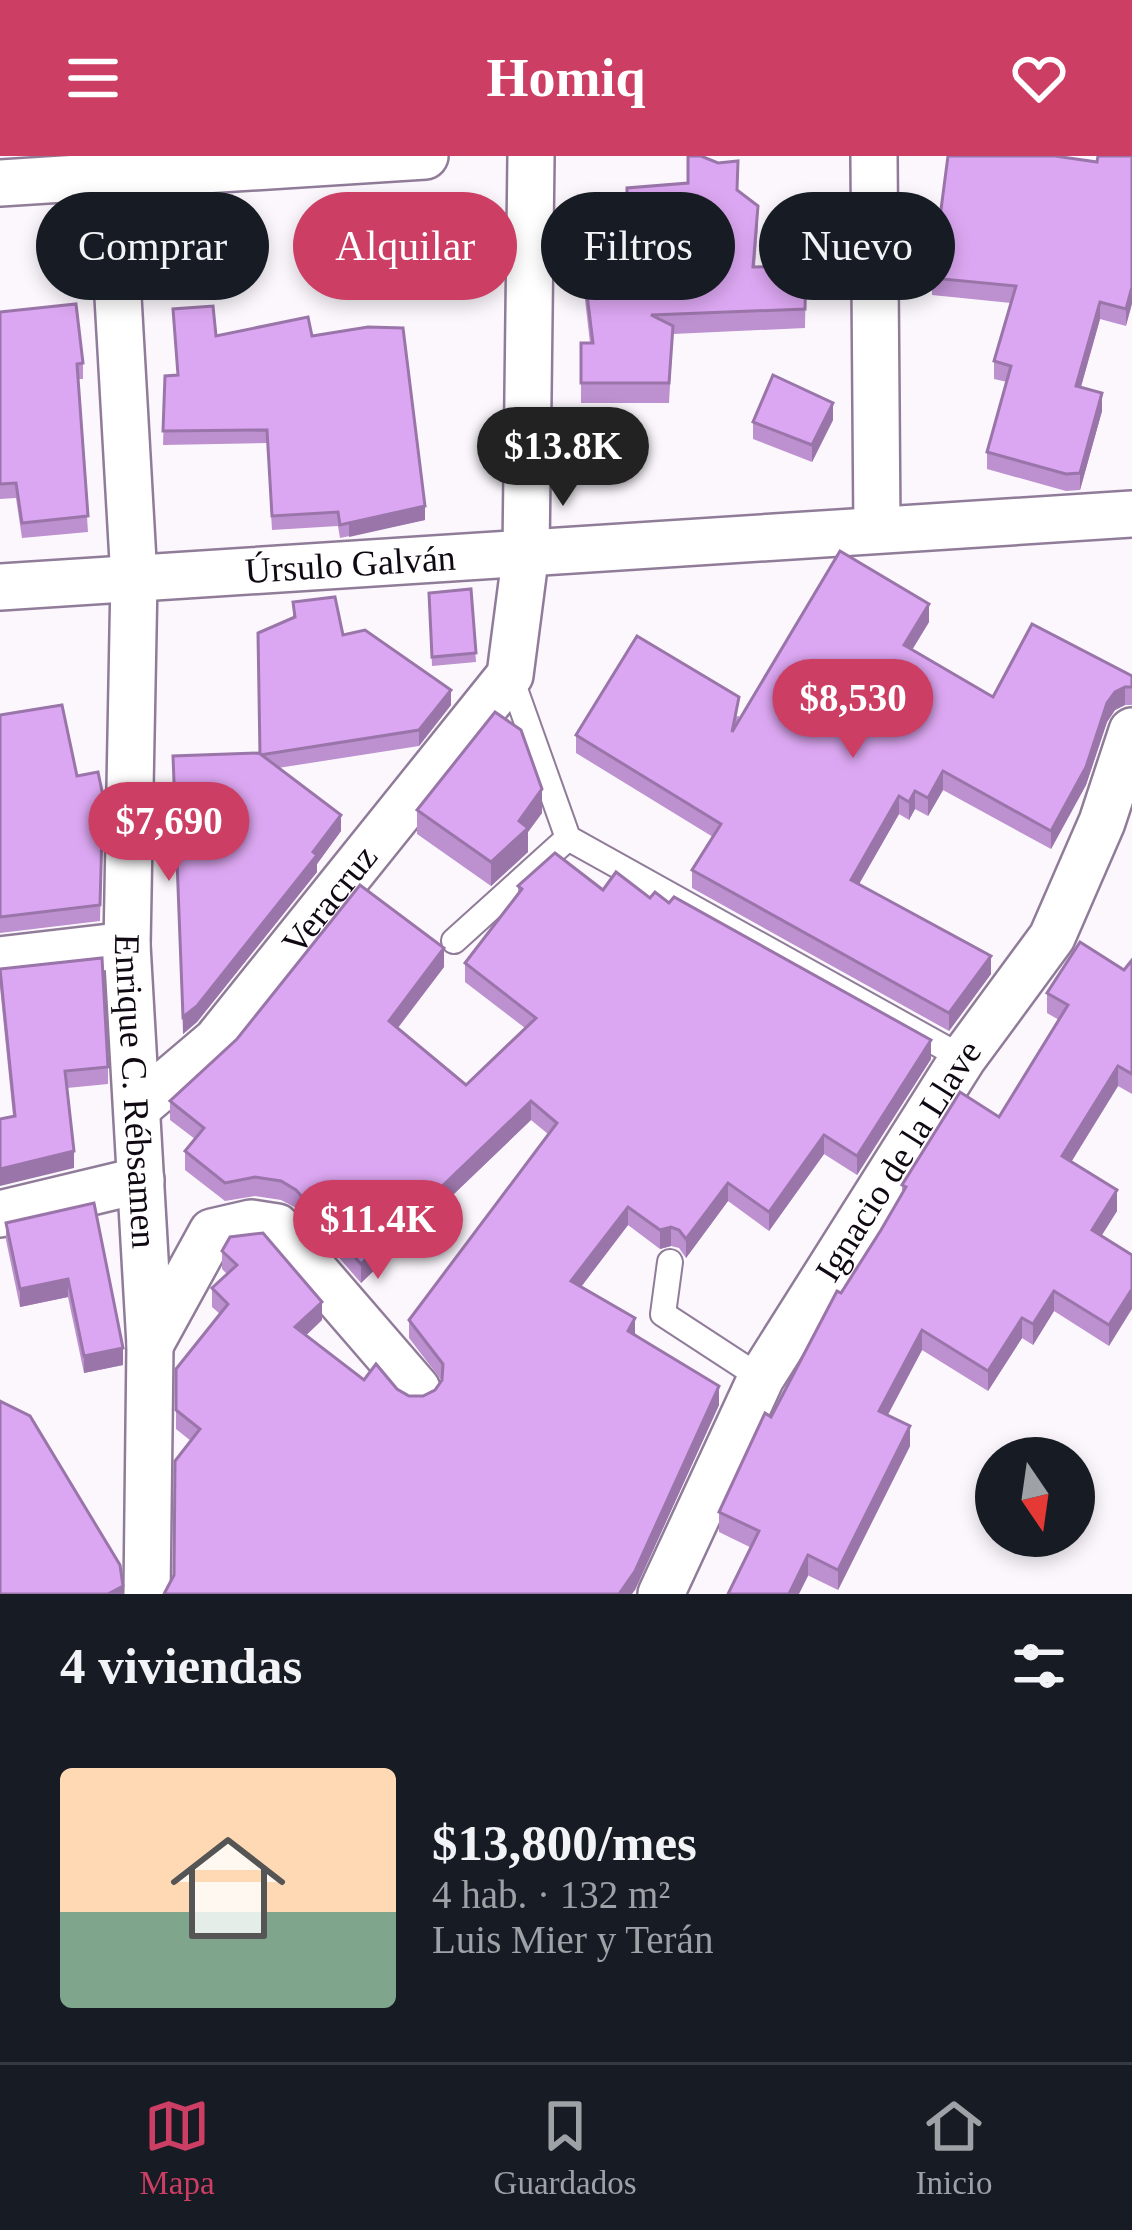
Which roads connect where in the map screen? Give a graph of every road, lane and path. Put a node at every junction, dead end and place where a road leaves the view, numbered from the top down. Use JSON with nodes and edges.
{"nodes":[{"id":1,"x":425,"y":156,"type":"edge"},
{"id":2,"x":531,"y":156,"type":"edge"},
{"id":3,"x":874,"y":156,"type":"edge"},
{"id":4,"x":110,"y":166,"type":"edge"},
{"id":5,"x":0,"y":183,"type":"edge"},
{"id":6,"x":1132,"y":514,"type":"edge"},
{"id":7,"x":877,"y":529,"type":"junction"},
{"id":8,"x":526,"y":552,"type":"junction"},
{"id":9,"x":134,"y":579,"type":"junction"},
{"id":10,"x":0,"y":587,"type":"edge"},
{"id":11,"x":510,"y":675,"type":"junction"},
{"id":12,"x":1132,"y":731,"type":"edge"},
{"id":13,"x":568,"y":838,"type":"junction"},
{"id":14,"x":454,"y":941,"type":"dead end"},
{"id":15,"x":127,"y":945,"type":"junction"},
{"id":16,"x":0,"y":960,"type":"edge"},
{"id":17,"x":963,"y":1058,"type":"junction"},
{"id":18,"x":137,"y":1108,"type":"junction"},
{"id":19,"x":141,"y":1180,"type":"junction"},
{"id":20,"x":0,"y":1214,"type":"edge"},
{"id":21,"x":670,"y":1262,"type":"dead end"},
{"id":22,"x":150,"y":1345,"type":"junction"},
{"id":23,"x":761,"y":1378,"type":"junction"},
{"id":24,"x":417,"y":1389,"type":"dead end"},
{"id":25,"x":147,"y":1594,"type":"edge"},
{"id":26,"x":661,"y":1594,"type":"edge"}],
"edges":[{"from":1,"to":4,"type":"street"},
{"from":2,"to":8,"type":"street"},
{"from":3,"to":7,"type":"street"},
{"from":4,"to":5,"type":"street"},
{"from":4,"to":9,"type":"street","name":"Enrique C. Rébsamen"},
{"from":6,"to":7,"type":"street","name":"Úrsulo Galván"},
{"from":7,"to":8,"type":"street","name":"Úrsulo Galván"},
{"from":8,"to":9,"type":"street","name":"Úrsulo Galván"},
{"from":8,"to":11,"type":"street"},
{"from":9,"to":10,"type":"street","name":"Úrsulo Galván"},
{"from":9,"to":15,"type":"street","name":"Enrique C. Rébsamen"},
{"from":11,"to":13,"type":"lane"},
{"from":11,"to":18,"type":"street","name":"Veracruz"},
{"from":12,"to":17,"type":"street","name":"Ignacio de la Llave"},
{"from":13,"to":14,"type":"lane"},
{"from":13,"to":17,"type":"lane"},
{"from":15,"to":16,"type":"street"},
{"from":15,"to":18,"type":"street","name":"Enrique C. Rébsamen"},
{"from":17,"to":23,"type":"street","name":"Ignacio de la Llave"},
{"from":18,"to":19,"type":"street","name":"Enrique C. Rébsamen"},
{"from":19,"to":20,"type":"street"},
{"from":19,"to":22,"type":"street","name":"Enrique C. Rébsamen"},
{"from":21,"to":23,"type":"lane"},
{"from":22,"to":24,"type":"street"},
{"from":22,"to":25,"type":"street","name":"Enrique C. Rébsamen"},
{"from":23,"to":26,"type":"street","name":"Ignacio de la Llave"}]}
